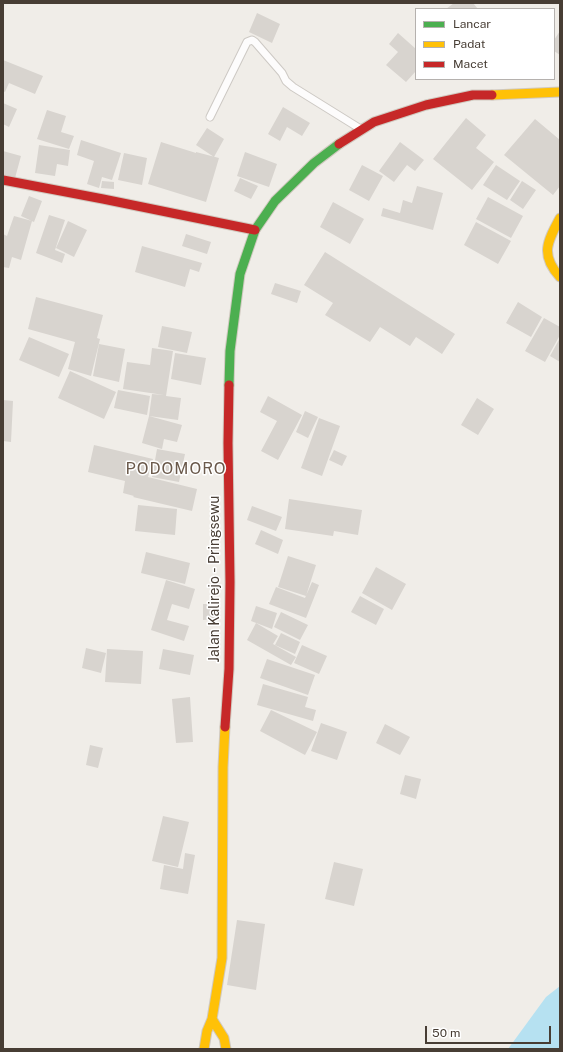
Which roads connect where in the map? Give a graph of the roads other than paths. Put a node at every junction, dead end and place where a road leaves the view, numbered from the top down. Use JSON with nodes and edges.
{"nodes":[{"id":1,"x":560,"y":92,"type":"edge"},
{"id":2,"x":210,"y":117,"type":"dead end"},
{"id":3,"x":362,"y":129,"type":"junction"},
{"id":4,"x":3,"y":180,"type":"edge"},
{"id":5,"x":560,"y":218,"type":"edge"},
{"id":6,"x":255,"y":230,"type":"junction"},
{"id":7,"x":560,"y":277,"type":"edge"},
{"id":8,"x":212,"y":1019,"type":"junction"},
{"id":9,"x":204,"y":1049,"type":"edge"},
{"id":10,"x":226,"y":1049,"type":"edge"}],
"edges":[{"from":1,"to":3,"type":"main road","name":"Jalan Kalirejo - Pringsewu"},
{"from":2,"to":3,"type":"lane"},
{"from":3,"to":6,"type":"main road","name":"Jalan Kalirejo - Pringsewu"},
{"from":4,"to":6,"type":"main road"},
{"from":5,"to":7,"type":"main road"},
{"from":6,"to":8,"type":"main road","name":"Jalan Kalirejo - Pringsewu"},
{"from":8,"to":9,"type":"main road","name":"Jalan Kalirejo - Pringsewu"},
{"from":8,"to":10,"type":"main road"}]}
